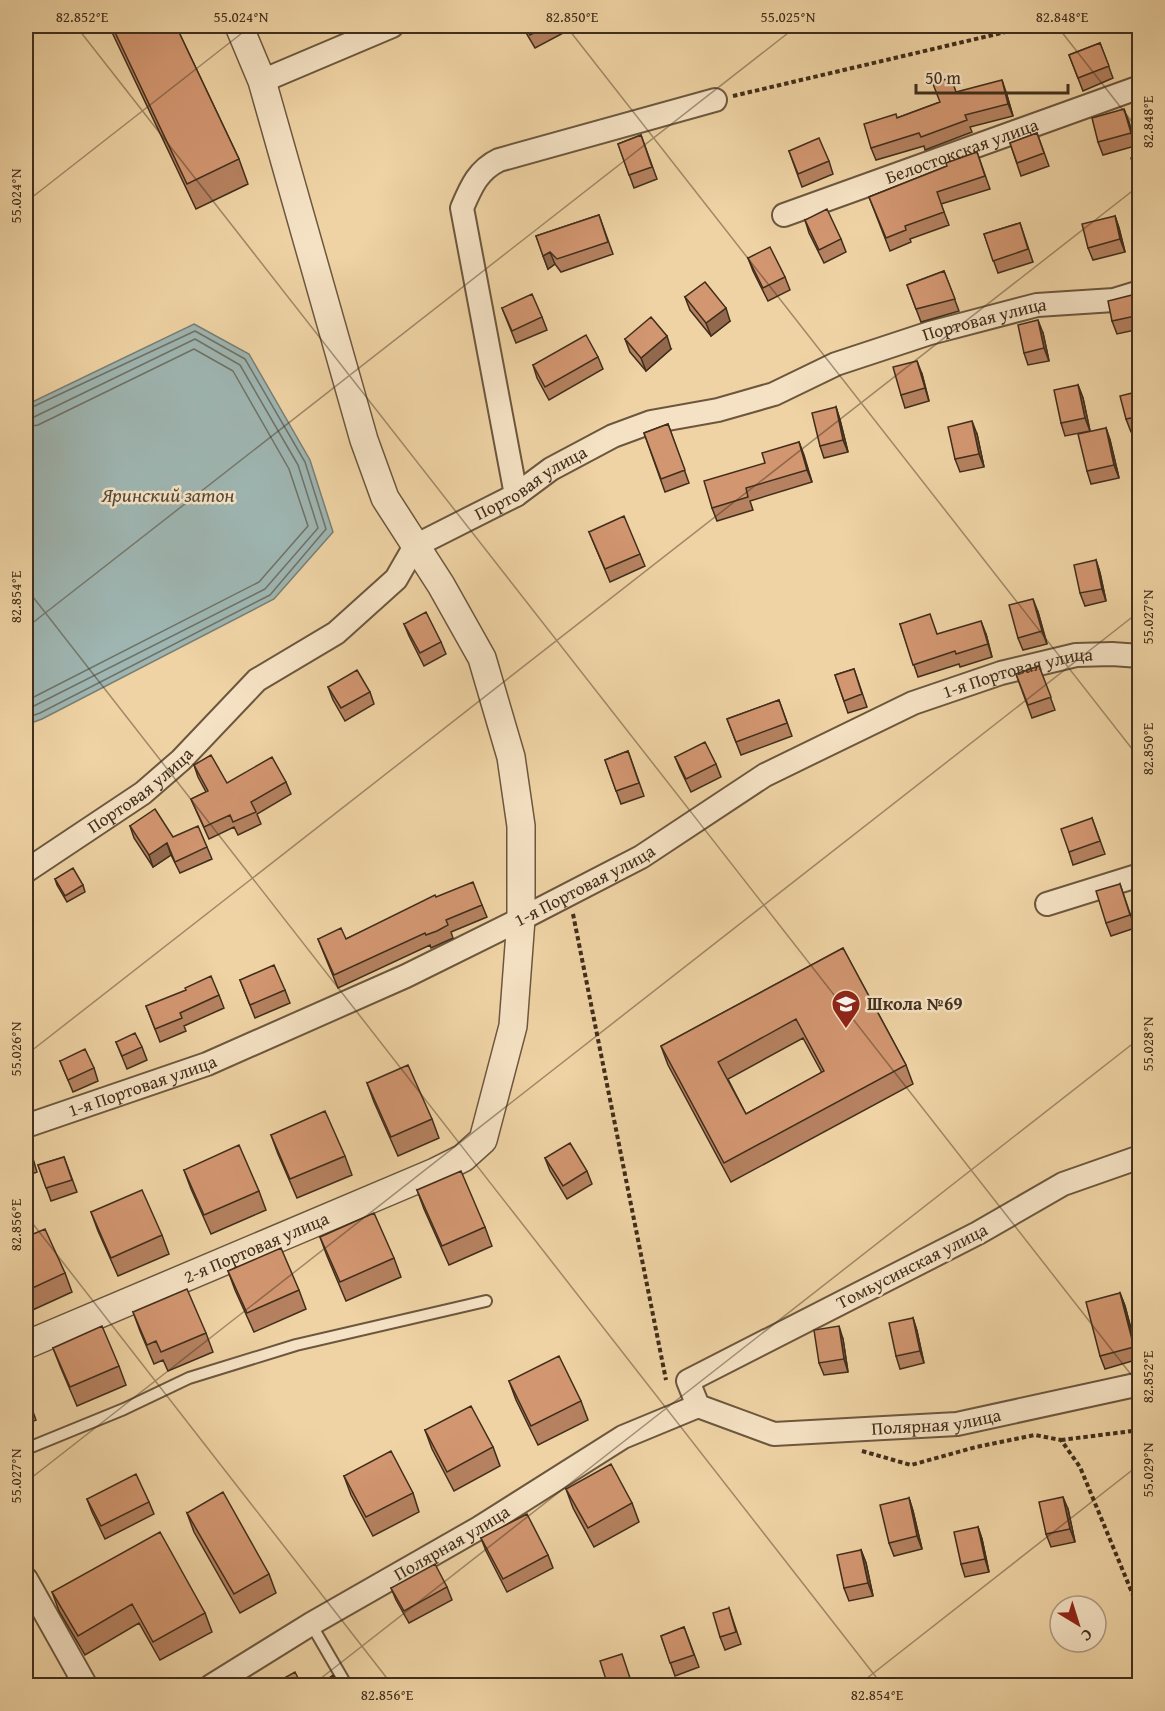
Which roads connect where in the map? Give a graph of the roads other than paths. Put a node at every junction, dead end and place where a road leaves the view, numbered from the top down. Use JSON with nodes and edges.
{"nodes":[{"id":1,"x":239,"y":26,"type":"edge"},
{"id":2,"x":392,"y":26,"type":"edge"},
{"id":3,"x":262,"y":81,"type":"junction"},
{"id":4,"x":1140,"y":87,"type":"edge"},
{"id":5,"x":714,"y":100,"type":"road end"},
{"id":6,"x":784,"y":215,"type":"dead end"},
{"id":7,"x":1140,"y":292,"type":"edge"},
{"id":8,"x":516,"y":495,"type":"junction"},
{"id":9,"x":415,"y":546,"type":"junction"},
{"id":10,"x":1140,"y":656,"type":"edge"},
{"id":11,"x":26,"y":871,"type":"edge"},
{"id":12,"x":1140,"y":874,"type":"edge"},
{"id":13,"x":1047,"y":904,"type":"dead end"},
{"id":14,"x":521,"y":919,"type":"junction"},
{"id":15,"x":26,"y":1126,"type":"edge"},
{"id":16,"x":1140,"y":1157,"type":"edge"},
{"id":17,"x":486,"y":1301,"type":"dead end"},
{"id":18,"x":26,"y":1345,"type":"edge"},
{"id":19,"x":1140,"y":1384,"type":"edge"},
{"id":20,"x":698,"y":1406,"type":"junction"},
{"id":21,"x":26,"y":1449,"type":"edge"},
{"id":22,"x":26,"y":1579,"type":"edge"},
{"id":23,"x":311,"y":1624,"type":"junction"},
{"id":24,"x":86,"y":1686,"type":"edge"},
{"id":25,"x":211,"y":1686,"type":"edge"},
{"id":26,"x":346,"y":1686,"type":"edge"}],
"edges":[{"from":1,"to":3,"type":"street"},
{"from":2,"to":3,"type":"street"},
{"from":3,"to":9,"type":"street"},
{"from":4,"to":6,"type":"street","name":"Белостокская улица"},
{"from":5,"to":8,"type":"street"},
{"from":7,"to":8,"type":"street","name":"Портовая улица"},
{"from":8,"to":9,"type":"street","name":"Портовая улица"},
{"from":9,"to":11,"type":"street","name":"Портовая улица"},
{"from":9,"to":14,"type":"street"},
{"from":10,"to":14,"type":"street","name":"1-я Портовая улица"},
{"from":12,"to":13,"type":"street"},
{"from":14,"to":15,"type":"street","name":"1-я Портовая улица"},
{"from":14,"to":18,"type":"street","name":"2-я Портовая улица"},
{"from":16,"to":20,"type":"street","name":"Томьусинская улица"},
{"from":17,"to":21,"type":"lane"},
{"from":19,"to":20,"type":"street","name":"Полярная улица"},
{"from":20,"to":23,"type":"street","name":"Полярная улица"},
{"from":22,"to":24,"type":"street"},
{"from":23,"to":25,"type":"street","name":"Полярная улица"},
{"from":23,"to":26,"type":"lane"}]}
